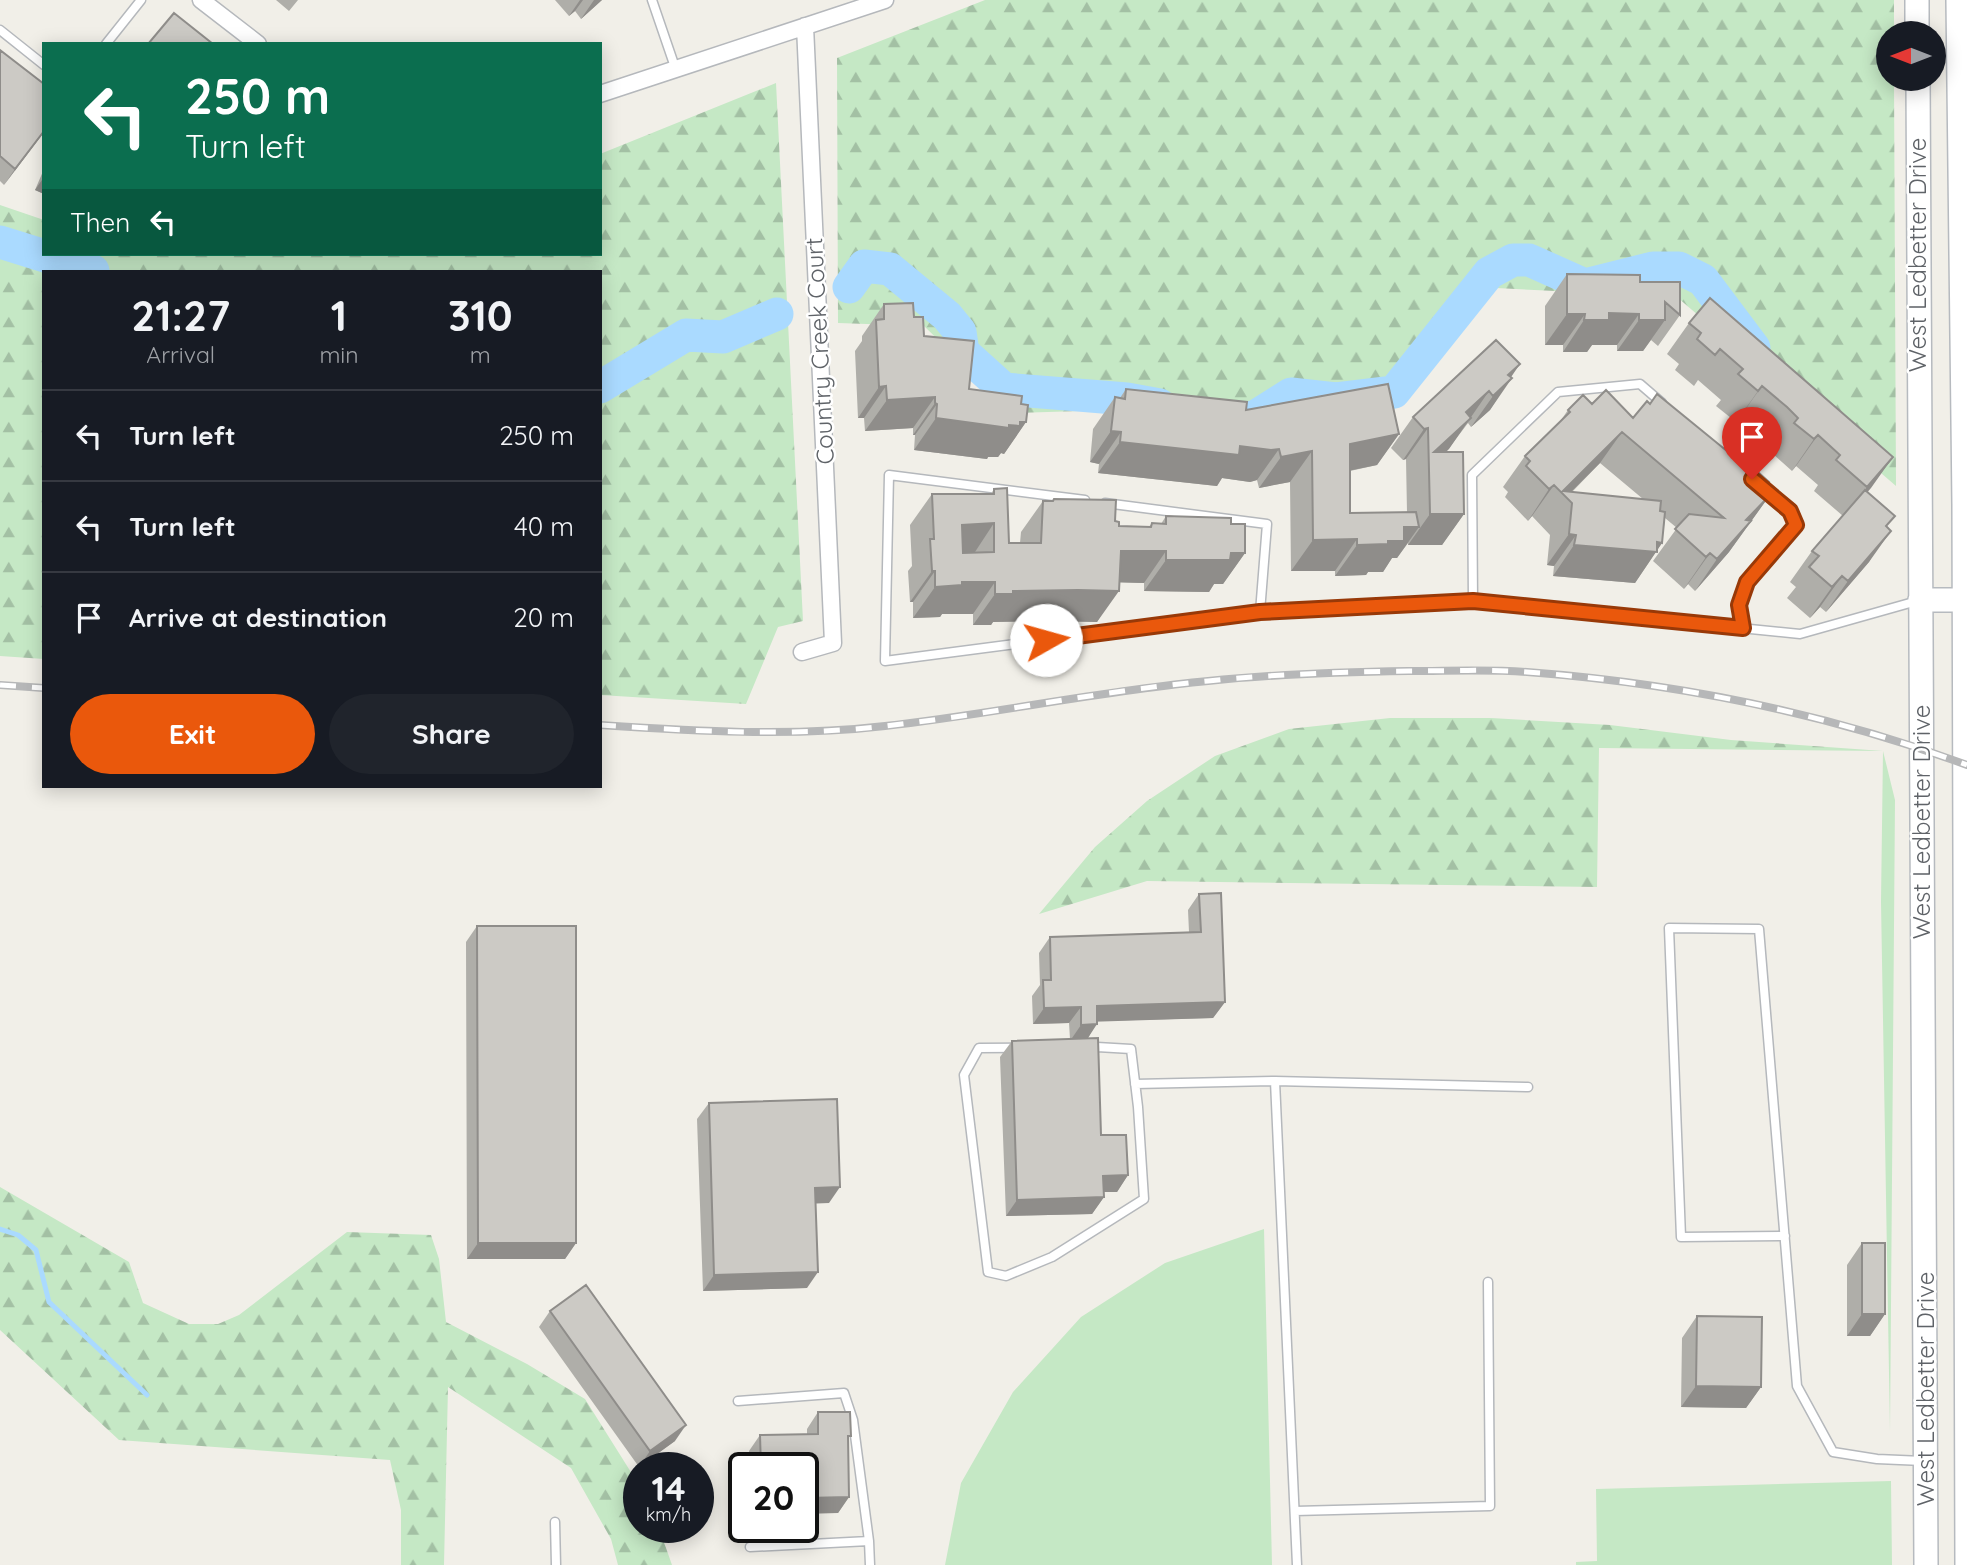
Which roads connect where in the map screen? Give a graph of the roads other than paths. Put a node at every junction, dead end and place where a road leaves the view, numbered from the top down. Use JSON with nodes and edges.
{"nodes":[{"id":1,"x":141,"y":0,"type":"edge"},
{"id":2,"x":201,"y":0,"type":"edge"},
{"id":3,"x":652,"y":0,"type":"edge"},
{"id":4,"x":885,"y":0,"type":"edge"},
{"id":5,"x":1917,"y":0,"type":"edge"},
{"id":6,"x":1958,"y":0,"type":"edge"},
{"id":7,"x":1917,"y":21,"type":"edge"},
{"id":8,"x":805,"y":26,"type":"junction"},
{"id":9,"x":0,"y":30,"type":"edge"},
{"id":10,"x":108,"y":42,"type":"edge"},
{"id":11,"x":255,"y":42,"type":"edge"},
{"id":12,"x":42,"y":63,"type":"edge"},
{"id":13,"x":676,"y":70,"type":"junction"},
{"id":14,"x":1917,"y":91,"type":"edge"},
{"id":15,"x":602,"y":93,"type":"edge"},
{"id":16,"x":1670,"y":409,"type":"edge"},
{"id":17,"x":1749,"y":477,"type":"edge"},
{"id":18,"x":1920,"y":600,"type":"junction"},
{"id":19,"x":1964,"y":600,"type":"junction"},
{"id":20,"x":1473,"y":601,"type":"junction"},
{"id":21,"x":1260,"y":612,"type":"junction"},
{"id":22,"x":1743,"y":628,"type":"junction"},
{"id":23,"x":802,"y":652,"type":"dead end"},
{"id":24,"x":1275,"y":1081,"type":"junction"},
{"id":25,"x":1135,"y":1084,"type":"junction"},
{"id":26,"x":1528,"y":1087,"type":"dead end"},
{"id":27,"x":1785,"y":1236,"type":"junction"},
{"id":28,"x":1488,"y":1282,"type":"dead end"},
{"id":29,"x":1967,"y":1334,"type":"edge"},
{"id":30,"x":738,"y":1401,"type":"dead end"},
{"id":31,"x":1926,"y":1461,"type":"junction"},
{"id":32,"x":1967,"y":1465,"type":"edge"},
{"id":33,"x":1295,"y":1511,"type":"junction"},
{"id":34,"x":555,"y":1522,"type":"dead end"},
{"id":35,"x":869,"y":1541,"type":"junction"},
{"id":36,"x":750,"y":1547,"type":"dead end"},
{"id":37,"x":556,"y":1565,"type":"edge"},
{"id":38,"x":870,"y":1565,"type":"edge"},
{"id":39,"x":1297,"y":1565,"type":"edge"},
{"id":40,"x":1926,"y":1565,"type":"edge"},
{"id":41,"x":1967,"y":1565,"type":"edge"}],
"edges":[{"from":1,"to":10,"type":"lane"},
{"from":2,"to":11,"type":"street"},
{"from":3,"to":13,"type":"lane"},
{"from":4,"to":8,"type":"street"},
{"from":5,"to":7,"type":"main road"},
{"from":6,"to":19,"type":"main road","name":"West Ledbetter Drive"},
{"from":8,"to":13,"type":"street"},
{"from":8,"to":23,"type":"street","name":"Country Creek Court"},
{"from":9,"to":12,"type":"lane"},
{"from":13,"to":15,"type":"street"},
{"from":14,"to":18,"type":"main road","name":"West Ledbetter Drive"},
{"from":16,"to":20,"type":"lane"},
{"from":17,"to":22,"type":"lane"},
{"from":18,"to":19,"type":"main road"},
{"from":18,"to":22,"type":"lane"},
{"from":18,"to":31,"type":"main road","name":"West Ledbetter Drive"},
{"from":19,"to":29,"type":"main road","name":"West Ledbetter Drive"},
{"from":20,"to":21,"type":"lane"},
{"from":20,"to":22,"type":"lane"},
{"from":21,"to":21,"type":"lane"},
{"from":24,"to":25,"type":"lane"},
{"from":24,"to":26,"type":"lane"},
{"from":24,"to":33,"type":"lane"},
{"from":25,"to":25,"type":"lane"},
{"from":27,"to":27,"type":"lane"},
{"from":27,"to":31,"type":"lane"},
{"from":28,"to":33,"type":"lane"},
{"from":29,"to":32,"type":"main road","name":"West Ledbetter Drive"},
{"from":30,"to":35,"type":"lane"},
{"from":31,"to":32,"type":"main road"},
{"from":31,"to":40,"type":"main road","name":"West Ledbetter Drive"},
{"from":32,"to":41,"type":"main road","name":"West Ledbetter Drive"},
{"from":33,"to":39,"type":"lane"},
{"from":34,"to":37,"type":"lane"},
{"from":35,"to":36,"type":"lane"},
{"from":35,"to":38,"type":"lane"}]}
